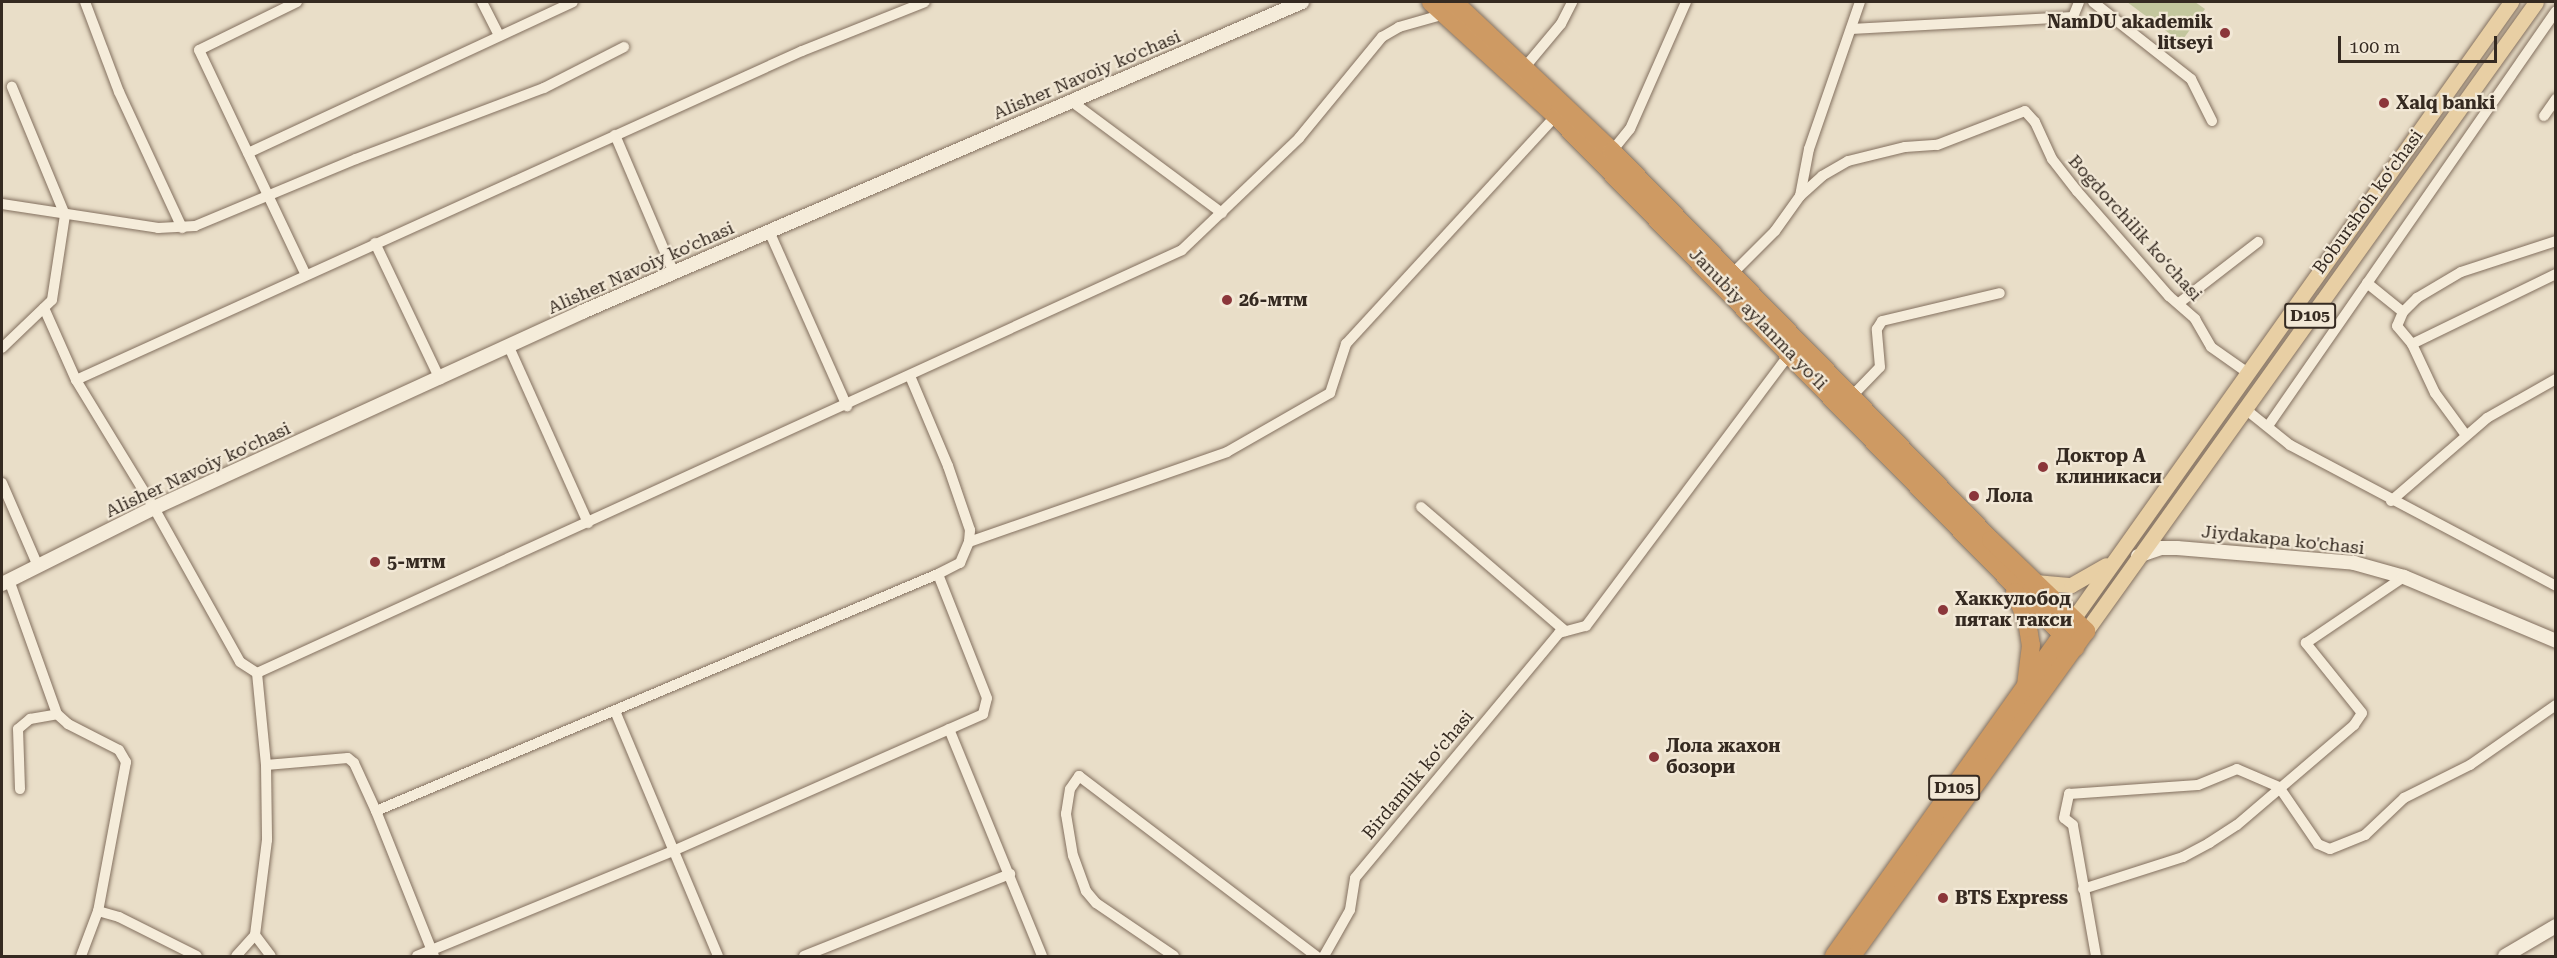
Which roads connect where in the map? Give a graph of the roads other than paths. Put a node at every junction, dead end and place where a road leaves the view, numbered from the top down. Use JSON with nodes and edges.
{"nodes":[{"id":1,"x":85,"y":2,"type":"edge"},
{"id":2,"x":297,"y":2,"type":"edge"},
{"id":3,"x":482,"y":2,"type":"edge"},
{"id":4,"x":573,"y":2,"type":"edge"},
{"id":5,"x":925,"y":2,"type":"edge"},
{"id":6,"x":1302,"y":2,"type":"edge"},
{"id":7,"x":1431,"y":2,"type":"edge"},
{"id":8,"x":1572,"y":2,"type":"edge"},
{"id":9,"x":1686,"y":2,"type":"edge"},
{"id":10,"x":1860,"y":2,"type":"edge"},
{"id":11,"x":2079,"y":2,"type":"edge"},
{"id":12,"x":2093,"y":2,"type":"edge"},
{"id":13,"x":2511,"y":2,"type":"edge"},
{"id":14,"x":2536,"y":2,"type":"edge"},
{"id":15,"x":1449,"y":8,"type":"edge"},
{"id":16,"x":2556,"y":11,"type":"edge"},
{"id":17,"x":1851,"y":29,"type":"junction"},
{"id":18,"x":499,"y":36,"type":"junction"},
{"id":19,"x":624,"y":47,"type":"dead end"},
{"id":20,"x":1525,"y":67,"type":"junction"},
{"id":21,"x":12,"y":87,"type":"dead end"},
{"id":22,"x":2556,"y":99,"type":"edge"},
{"id":23,"x":1071,"y":101,"type":"junction"},
{"id":24,"x":1556,"y":116,"type":"junction"},
{"id":25,"x":2544,"y":116,"type":"dead end"},
{"id":26,"x":2212,"y":121,"type":"dead end"},
{"id":27,"x":615,"y":135,"type":"junction"},
{"id":28,"x":1612,"y":151,"type":"junction"},
{"id":29,"x":248,"y":153,"type":"junction"},
{"id":30,"x":1800,"y":196,"type":"junction"},
{"id":31,"x":268,"y":197,"type":"junction"},
{"id":32,"x":2,"y":204,"type":"edge"},
{"id":33,"x":1222,"y":213,"type":"junction"},
{"id":34,"x":65,"y":215,"type":"junction"},
{"id":35,"x":182,"y":228,"type":"junction"},
{"id":36,"x":769,"y":231,"type":"junction"},
{"id":37,"x":2556,"y":241,"type":"edge"},
{"id":38,"x":2258,"y":242,"type":"dead end"},
{"id":39,"x":375,"y":243,"type":"junction"},
{"id":40,"x":1734,"y":272,"type":"junction"},
{"id":41,"x":674,"y":273,"type":"junction"},
{"id":42,"x":2556,"y":274,"type":"edge"},
{"id":43,"x":306,"y":275,"type":"junction"},
{"id":44,"x":2367,"y":283,"type":"junction"},
{"id":45,"x":2000,"y":293,"type":"dead end"},
{"id":46,"x":2179,"y":303,"type":"junction"},
{"id":47,"x":44,"y":308,"type":"junction"},
{"id":48,"x":2403,"y":312,"type":"junction"},
{"id":49,"x":2412,"y":344,"type":"junction"},
{"id":50,"x":509,"y":346,"type":"junction"},
{"id":51,"x":1796,"y":347,"type":"junction"},
{"id":52,"x":2,"y":348,"type":"edge"},
{"id":53,"x":2248,"y":373,"type":"junction"},
{"id":54,"x":910,"y":376,"type":"junction"},
{"id":55,"x":440,"y":379,"type":"junction"},
{"id":56,"x":2556,"y":379,"type":"edge"},
{"id":57,"x":76,"y":380,"type":"junction"},
{"id":58,"x":1852,"y":396,"type":"junction"},
{"id":59,"x":847,"y":406,"type":"junction"},
{"id":60,"x":2244,"y":408,"type":"junction"},
{"id":61,"x":2268,"y":426,"type":"junction"},
{"id":62,"x":2465,"y":434,"type":"junction"},
{"id":63,"x":2,"y":483,"type":"edge"},
{"id":64,"x":2391,"y":501,"type":"junction"},
{"id":65,"x":1421,"y":507,"type":"dead end"},
{"id":66,"x":154,"y":508,"type":"junction"},
{"id":67,"x":588,"y":523,"type":"junction"},
{"id":68,"x":969,"y":542,"type":"junction"},
{"id":69,"x":2119,"y":553,"type":"junction"},
{"id":70,"x":2138,"y":556,"type":"junction"},
{"id":71,"x":38,"y":566,"type":"junction"},
{"id":72,"x":938,"y":574,"type":"junction"},
{"id":73,"x":2404,"y":577,"type":"junction"},
{"id":74,"x":5,"y":582,"type":"edge"},
{"id":75,"x":2011,"y":582,"type":"junction"},
{"id":76,"x":2035,"y":582,"type":"junction"},
{"id":77,"x":2556,"y":586,"type":"edge"},
{"id":78,"x":2080,"y":625,"type":"junction"},
{"id":79,"x":1565,"y":631,"type":"junction"},
{"id":80,"x":2069,"y":640,"type":"junction"},
{"id":81,"x":2556,"y":641,"type":"edge"},
{"id":82,"x":257,"y":673,"type":"junction"},
{"id":83,"x":2025,"y":690,"type":"junction"},
{"id":84,"x":2556,"y":705,"type":"edge"},
{"id":85,"x":615,"y":711,"type":"junction"},
{"id":86,"x":57,"y":714,"type":"junction"},
{"id":87,"x":949,"y":729,"type":"junction"},
{"id":88,"x":266,"y":765,"type":"junction"},
{"id":89,"x":2279,"y":787,"type":"junction"},
{"id":90,"x":20,"y":789,"type":"dead end"},
{"id":91,"x":376,"y":812,"type":"junction"},
{"id":92,"x":673,"y":851,"type":"junction"},
{"id":93,"x":1010,"y":874,"type":"junction"},
{"id":94,"x":2083,"y":889,"type":"junction"},
{"id":95,"x":98,"y":911,"type":"junction"},
{"id":96,"x":2556,"y":926,"type":"edge"},
{"id":97,"x":255,"y":935,"type":"junction"},
{"id":98,"x":433,"y":953,"type":"edge"},
{"id":99,"x":81,"y":957,"type":"edge"},
{"id":100,"x":197,"y":957,"type":"edge"},
{"id":101,"x":236,"y":957,"type":"edge"},
{"id":102,"x":272,"y":957,"type":"edge"},
{"id":103,"x":417,"y":957,"type":"edge"},
{"id":104,"x":718,"y":957,"type":"edge"},
{"id":105,"x":804,"y":957,"type":"edge"},
{"id":106,"x":1041,"y":957,"type":"edge"},
{"id":107,"x":1174,"y":957,"type":"edge"},
{"id":108,"x":1316,"y":957,"type":"edge"},
{"id":109,"x":1324,"y":957,"type":"edge"},
{"id":110,"x":1834,"y":957,"type":"edge"},
{"id":111,"x":1852,"y":957,"type":"edge"},
{"id":112,"x":2096,"y":957,"type":"edge"},
{"id":113,"x":2505,"y":957,"type":"edge"}],
"edges":[{"from":1,"to":35,"type":"street"},
{"from":2,"to":29,"type":"street"},
{"from":3,"to":18,"type":"street"},
{"from":4,"to":18,"type":"street"},
{"from":5,"to":27,"type":"street"},
{"from":6,"to":23,"type":"main road","name":"Alisher Navoiy ko'chasi"},
{"from":7,"to":15,"type":"highway","name":"Janubiy aylanma yoʻli"},
{"from":8,"to":20,"type":"street"},
{"from":9,"to":28,"type":"street"},
{"from":10,"to":17,"type":"street"},
{"from":11,"to":17,"type":"street"},
{"from":12,"to":26,"type":"street"},
{"from":13,"to":53,"type":"main road","number":"D105"},
{"from":14,"to":60,"type":"main road","name":"Boburshoh koʻchasi","number":"D105"},
{"from":15,"to":20,"type":"highway","name":"Janubiy aylanma yoʻli"},
{"from":15,"to":24,"type":"highway","name":"Janubiy aylanma yoʻli"},
{"from":15,"to":33,"type":"street"},
{"from":16,"to":44,"type":"street"},
{"from":17,"to":30,"type":"street"},
{"from":18,"to":29,"type":"street"},
{"from":19,"to":31,"type":"street"},
{"from":20,"to":28,"type":"highway","name":"Janubiy aylanma yoʻli"},
{"from":21,"to":34,"type":"street"},
{"from":22,"to":25,"type":"street"},
{"from":23,"to":33,"type":"street"},
{"from":23,"to":36,"type":"main road","name":"Alisher Navoiy ko'chasi"},
{"from":24,"to":51,"type":"highway","name":"Janubiy aylanma yoʻli"},
{"from":24,"to":68,"type":"street"},
{"from":27,"to":39,"type":"street"},
{"from":27,"to":41,"type":"street"},
{"from":28,"to":40,"type":"highway","name":"Janubiy aylanma yoʻli"},
{"from":29,"to":31,"type":"street"},
{"from":30,"to":40,"type":"street","name":"Bogdorchilik koʻchasi"},
{"from":30,"to":46,"type":"street","name":"Bogdorchilik koʻchasi"},
{"from":31,"to":35,"type":"street"},
{"from":31,"to":43,"type":"street"},
{"from":32,"to":34,"type":"street"},
{"from":33,"to":54,"type":"street"},
{"from":34,"to":35,"type":"street"},
{"from":34,"to":47,"type":"street"},
{"from":36,"to":41,"type":"main road","name":"Alisher Navoiy ko'chasi"},
{"from":36,"to":59,"type":"street"},
{"from":37,"to":48,"type":"street"},
{"from":38,"to":46,"type":"street"},
{"from":39,"to":43,"type":"street"},
{"from":39,"to":55,"type":"street"},
{"from":40,"to":51,"type":"highway","name":"Janubiy aylanma yoʻli"},
{"from":41,"to":50,"type":"main road","name":"Alisher Navoiy ko'chasi"},
{"from":42,"to":49,"type":"street"},
{"from":43,"to":57,"type":"street"},
{"from":44,"to":48,"type":"street"},
{"from":44,"to":61,"type":"street"},
{"from":45,"to":58,"type":"street"},
{"from":46,"to":53,"type":"street","name":"Bogdorchilik koʻchasi"},
{"from":47,"to":52,"type":"street"},
{"from":47,"to":57,"type":"street"},
{"from":48,"to":49,"type":"street"},
{"from":49,"to":62,"type":"street"},
{"from":50,"to":55,"type":"main road","name":"Alisher Navoiy ko'chasi"},
{"from":50,"to":67,"type":"street"},
{"from":51,"to":58,"type":"highway","name":"Janubiy aylanma yoʻli"},
{"from":51,"to":75,"type":"highway","name":"Janubiy aylanma yoʻli"},
{"from":51,"to":79,"type":"street","name":"Birdamlik koʻchasi"},
{"from":53,"to":69,"type":"main road","number":"D105"},
{"from":54,"to":59,"type":"street"},
{"from":54,"to":68,"type":"street"},
{"from":55,"to":66,"type":"main road","name":"Alisher Navoiy ko'chasi"},
{"from":56,"to":62,"type":"street"},
{"from":57,"to":66,"type":"street"},
{"from":58,"to":76,"type":"highway","name":"Janubiy aylanma yoʻli"},
{"from":59,"to":67,"type":"street"},
{"from":60,"to":61,"type":"street"},
{"from":60,"to":70,"type":"main road","name":"Boburshoh koʻchasi","number":"D105"},
{"from":61,"to":64,"type":"street"},
{"from":62,"to":64,"type":"street"},
{"from":63,"to":71,"type":"street"},
{"from":64,"to":77,"type":"street"},
{"from":65,"to":79,"type":"street"},
{"from":66,"to":71,"type":"main road","name":"Alisher Navoiy ko'chasi"},
{"from":66,"to":82,"type":"street"},
{"from":67,"to":82,"type":"street"},
{"from":68,"to":72,"type":"street"},
{"from":69,"to":76,"type":"main road"},
{"from":69,"to":78,"type":"main road","number":"D105"},
{"from":70,"to":73,"type":"main road","name":"Jiydakapa ko'chasi"},
{"from":70,"to":78,"type":"main road","name":"Boburshoh koʻchasi","number":"D105"},
{"from":71,"to":74,"type":"main road","name":"Alisher Navoiy ko'chasi"},
{"from":72,"to":85,"type":"street"},
{"from":72,"to":87,"type":"street"},
{"from":73,"to":81,"type":"main road","name":"Jiydakapa ko'chasi"},
{"from":73,"to":89,"type":"street"},
{"from":74,"to":86,"type":"street"},
{"from":75,"to":80,"type":"highway","name":"Janubiy aylanma yoʻli"},
{"from":75,"to":83,"type":"highway"},
{"from":76,"to":78,"type":"highway","name":"Janubiy aylanma yoʻli"},
{"from":78,"to":80,"type":"highway","number":"D105"},
{"from":79,"to":109,"type":"street","name":"Birdamlik koʻchasi"},
{"from":80,"to":83,"type":"highway","number":"D105"},
{"from":80,"to":111,"type":"highway","number":"D105"},
{"from":82,"to":88,"type":"street"},
{"from":83,"to":110,"type":"highway","number":"D105"},
{"from":84,"to":89,"type":"street"},
{"from":85,"to":91,"type":"street"},
{"from":85,"to":92,"type":"street"},
{"from":86,"to":90,"type":"street"},
{"from":86,"to":95,"type":"street"},
{"from":87,"to":92,"type":"street"},
{"from":87,"to":93,"type":"street"},
{"from":88,"to":91,"type":"street"},
{"from":88,"to":97,"type":"street"},
{"from":89,"to":94,"type":"street"},
{"from":89,"to":94,"type":"street"},
{"from":91,"to":98,"type":"street"},
{"from":92,"to":98,"type":"street"},
{"from":92,"to":104,"type":"street"},
{"from":93,"to":105,"type":"street"},
{"from":93,"to":106,"type":"street"},
{"from":94,"to":112,"type":"street"},
{"from":95,"to":99,"type":"street"},
{"from":95,"to":100,"type":"street"},
{"from":96,"to":113,"type":"main road"},
{"from":97,"to":101,"type":"street"},
{"from":97,"to":102,"type":"street"},
{"from":98,"to":103,"type":"street"},
{"from":107,"to":108,"type":"street"}]}
